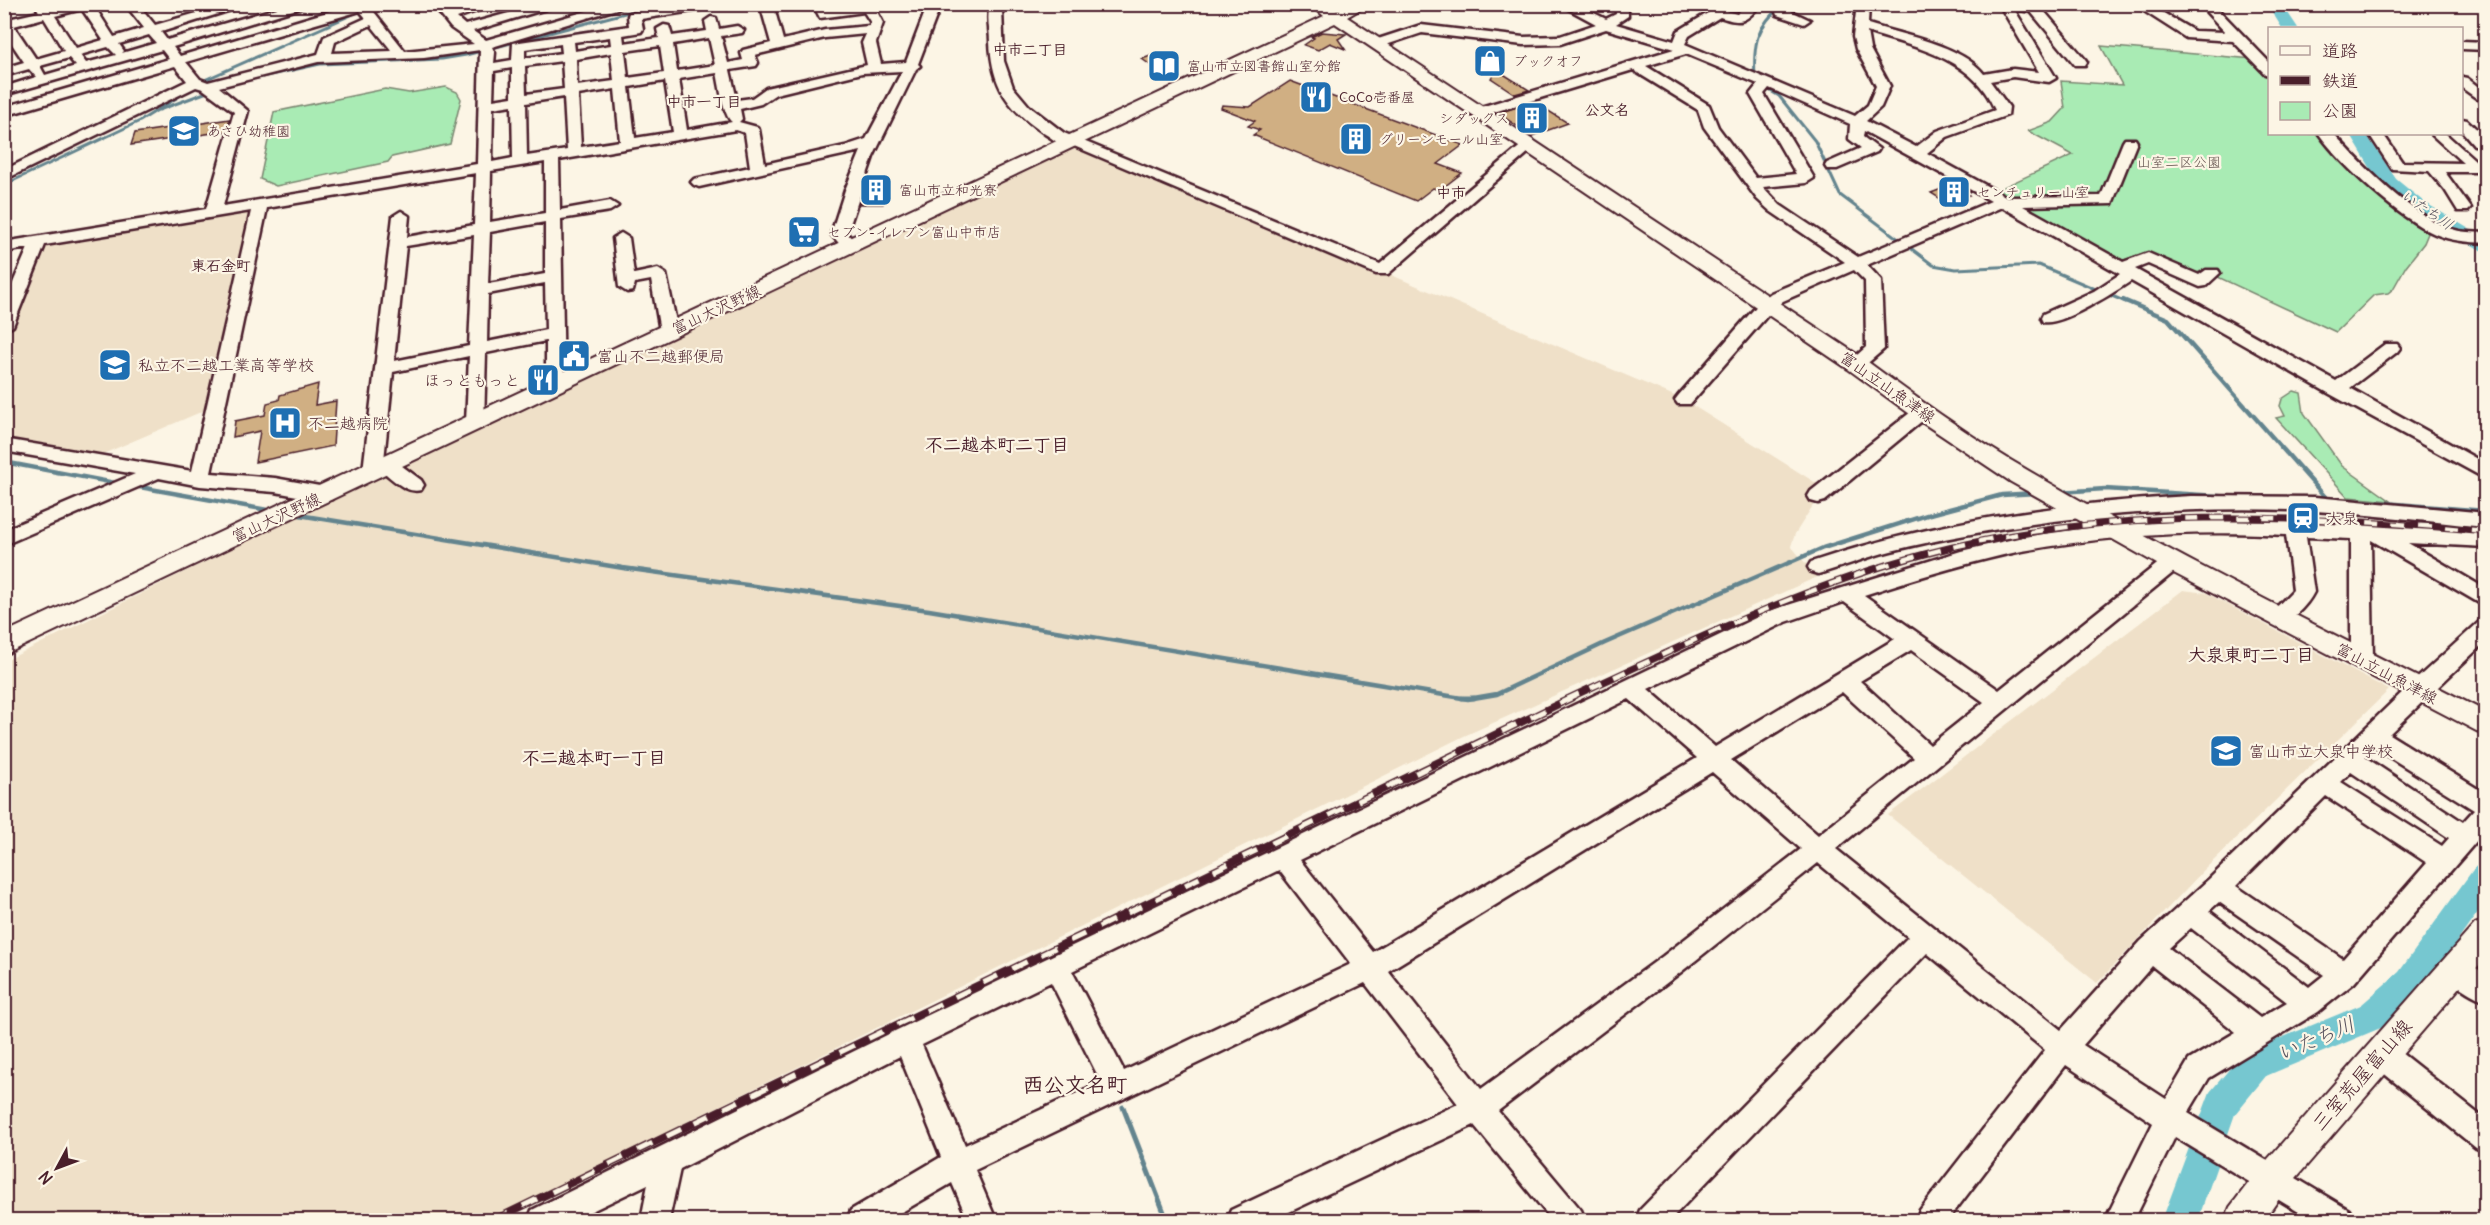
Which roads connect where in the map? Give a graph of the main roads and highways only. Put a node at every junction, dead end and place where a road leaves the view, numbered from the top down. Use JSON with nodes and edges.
{"nodes":[{"id":1,"x":1362,"y":4,"type":"edge"},
{"id":2,"x":1325,"y":10,"type":"edge"},
{"id":3,"x":4,"y":645,"type":"edge"},
{"id":4,"x":2486,"y":725,"type":"edge"},
{"id":5,"x":2486,"y":934,"type":"edge"},
{"id":6,"x":2243,"y":1221,"type":"edge"}],
"edges":[{"from":1,"to":2,"type":"main road","name":"富山大沢野線"},
{"from":2,"to":3,"type":"main road","name":"富山大沢野線"},
{"from":2,"to":4,"type":"main road","name":"富山立山魚津線"},
{"from":5,"to":6,"type":"main road","name":"三室荒屋富山線"}]}
